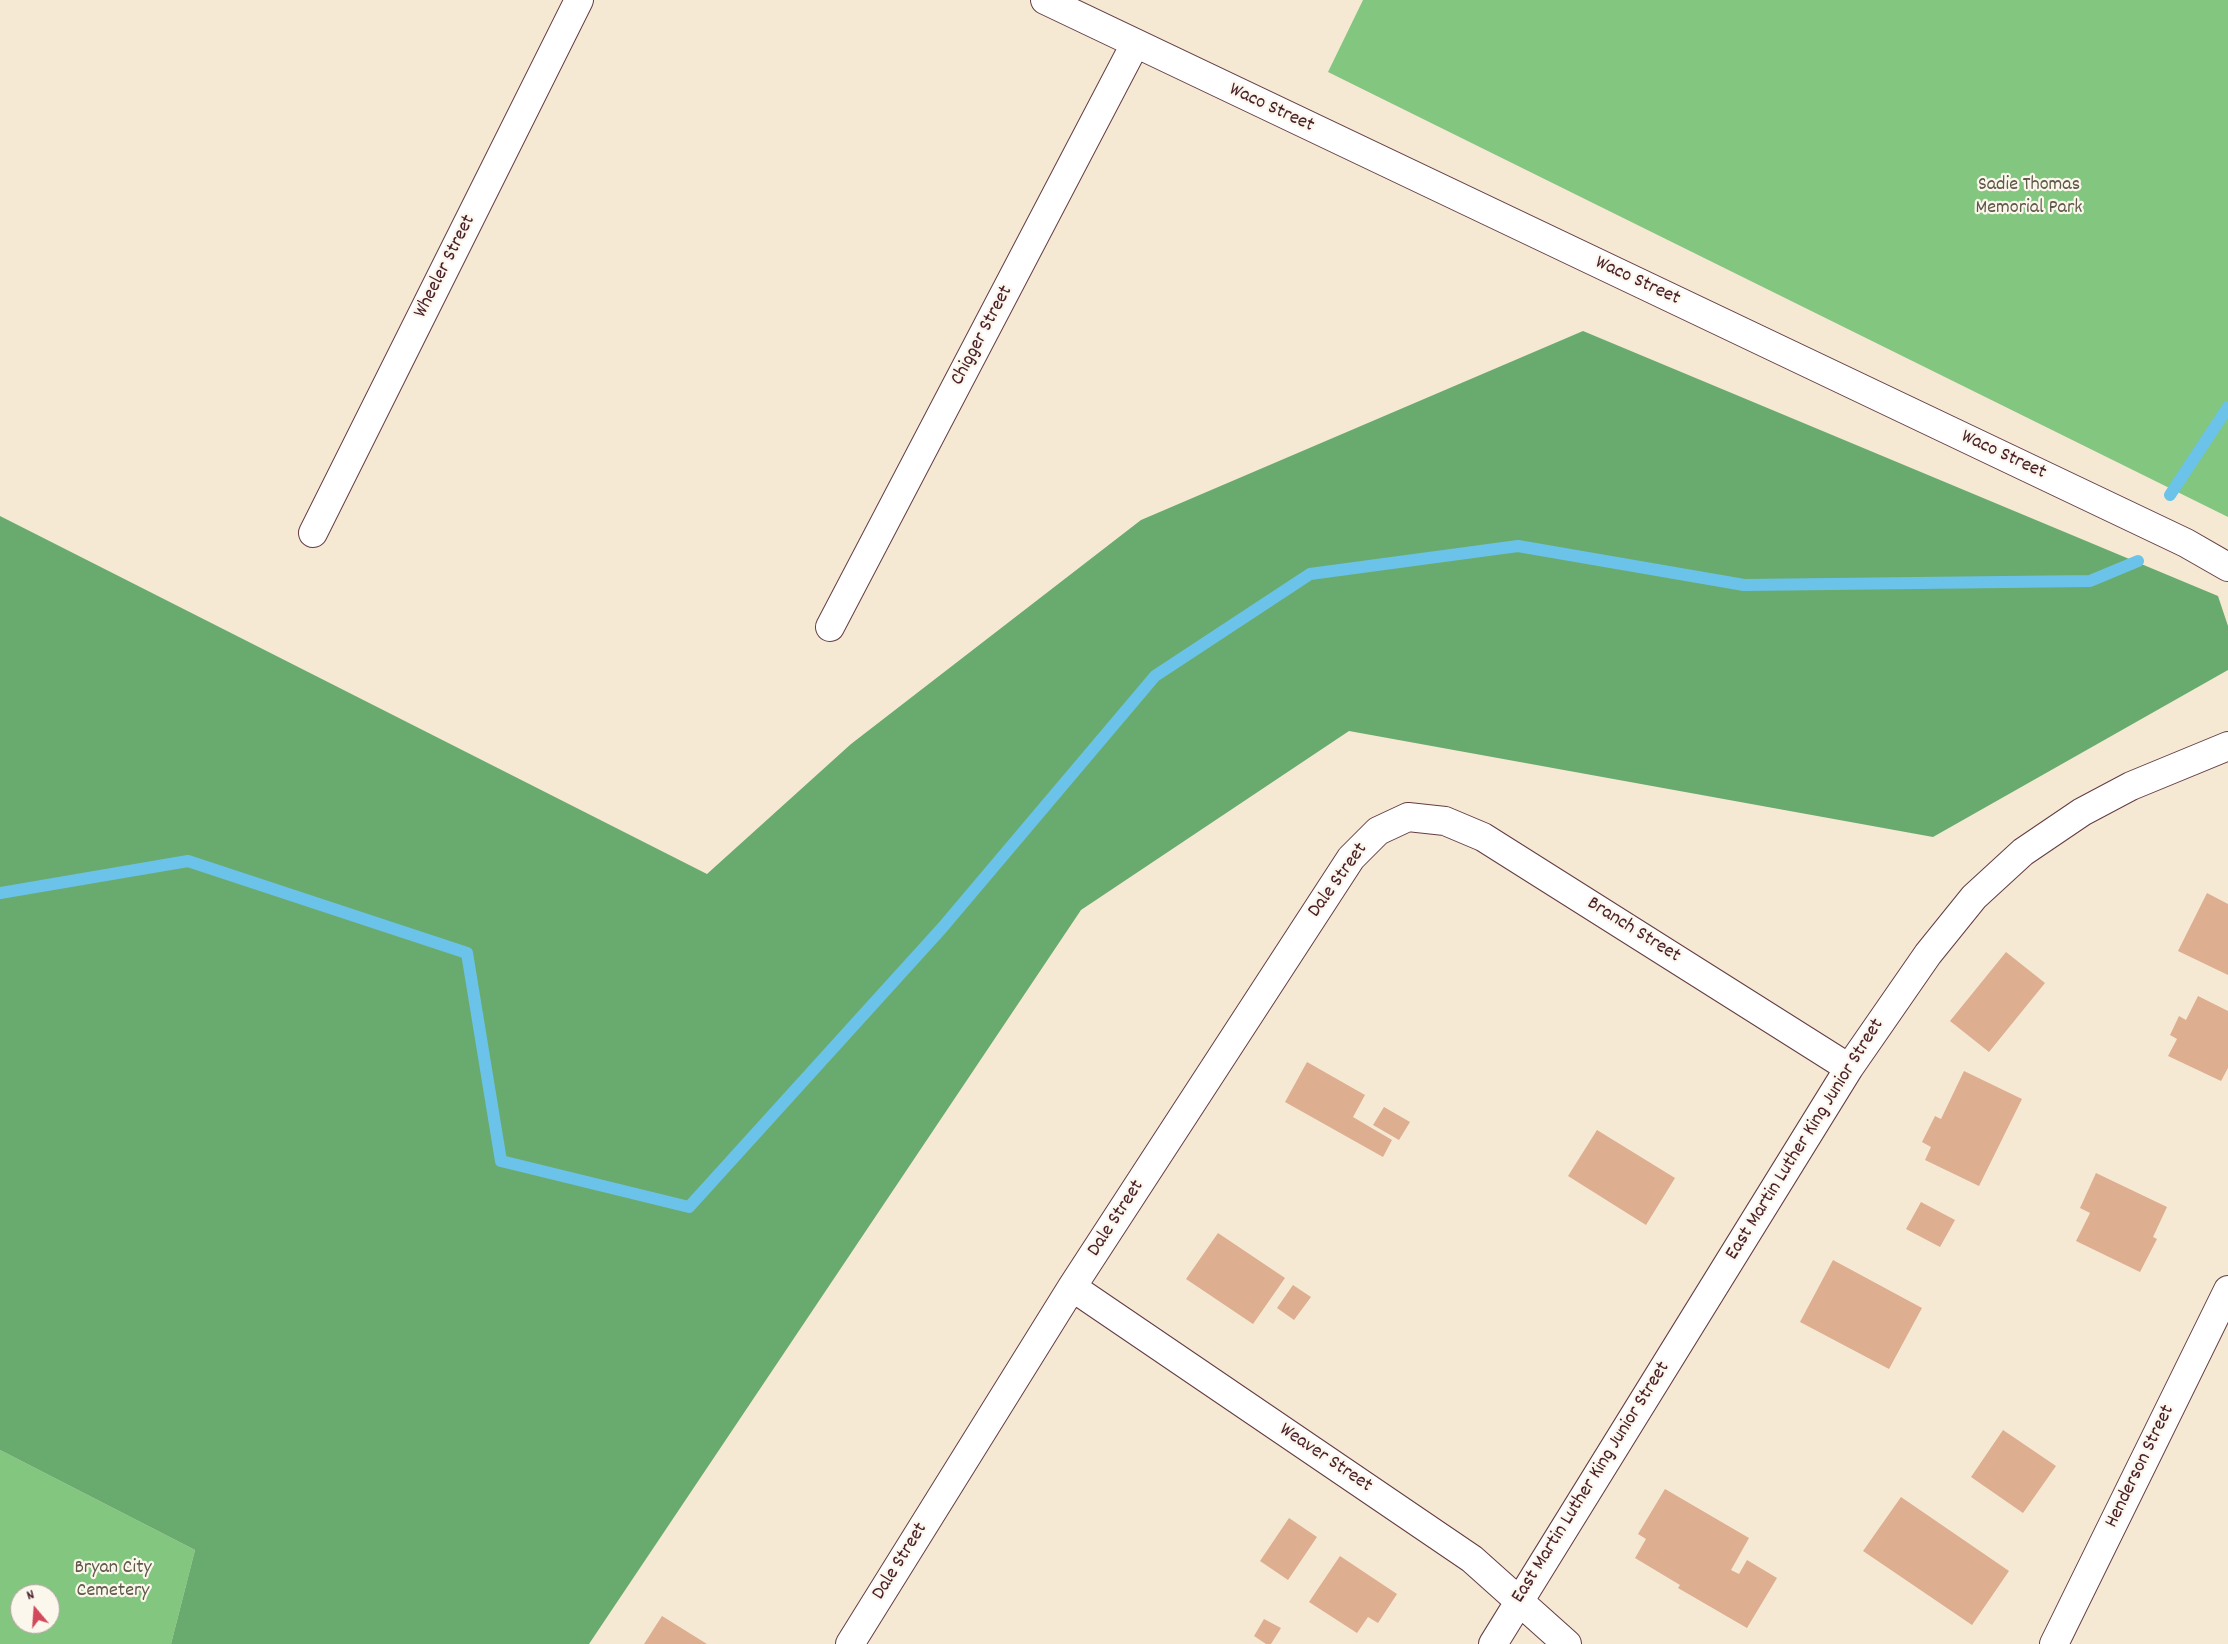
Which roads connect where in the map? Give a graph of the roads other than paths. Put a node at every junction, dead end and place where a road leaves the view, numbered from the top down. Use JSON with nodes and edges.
{"nodes":[{"id":1,"x":579,"y":0,"type":"edge"},
{"id":2,"x":1045,"y":0,"type":"edge"},
{"id":3,"x":1135,"y":44,"type":"junction"},
{"id":4,"x":313,"y":533,"type":"dead end"},
{"id":5,"x":2228,"y":567,"type":"edge"},
{"id":6,"x":830,"y":628,"type":"dead end"},
{"id":7,"x":2228,"y":746,"type":"edge"},
{"id":8,"x":1408,"y":817,"type":"joint"},
{"id":9,"x":1849,"y":1068,"type":"junction"},
{"id":10,"x":1072,"y":1287,"type":"junction"},
{"id":11,"x":2228,"y":1290,"type":"edge"},
{"id":12,"x":1518,"y":1602,"type":"junction"},
{"id":13,"x":850,"y":1644,"type":"edge"},
{"id":14,"x":1493,"y":1644,"type":"edge"},
{"id":15,"x":1567,"y":1644,"type":"edge"},
{"id":16,"x":2054,"y":1644,"type":"edge"}],
"edges":[{"from":1,"to":4,"type":"street","name":"Wheeler Street"},
{"from":2,"to":3,"type":"street","name":"Waco Street"},
{"from":3,"to":5,"type":"street","name":"Waco Street"},
{"from":3,"to":6,"type":"street","name":"Chigger Street"},
{"from":7,"to":9,"type":"street","name":"East Martin Luther King Junior Street"},
{"from":8,"to":9,"type":"street","name":"Branch Street"},
{"from":8,"to":10,"type":"street","name":"Dale Street"},
{"from":9,"to":12,"type":"street","name":"East Martin Luther King Junior Street"},
{"from":10,"to":12,"type":"street","name":"Weaver Street"},
{"from":10,"to":13,"type":"street","name":"Dale Street"},
{"from":11,"to":16,"type":"street","name":"Henderson Street"},
{"from":12,"to":14,"type":"street","name":"East Martin Luther King Junior Street"},
{"from":12,"to":15,"type":"street","name":"Weaver Street"}]}
